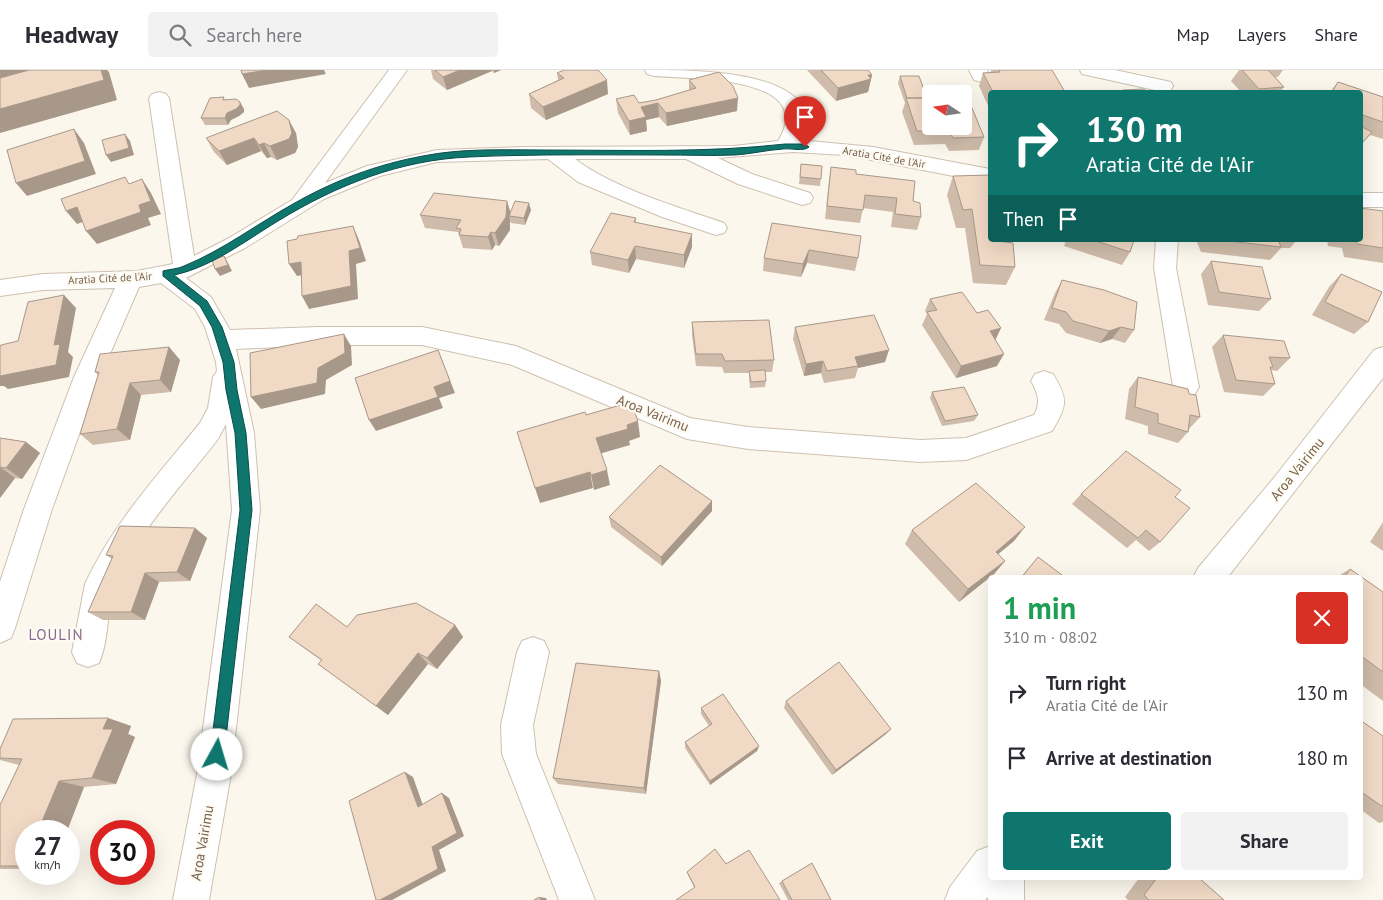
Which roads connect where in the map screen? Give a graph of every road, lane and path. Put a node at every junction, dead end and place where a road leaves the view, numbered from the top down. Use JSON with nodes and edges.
{"nodes":[{"id":1,"x":398,"y":70,"type":"edge"},
{"id":2,"x":654,"y":70,"type":"edge"},
{"id":3,"x":1089,"y":70,"type":"edge"},
{"id":4,"x":1162,"y":83,"type":"edge"},
{"id":5,"x":159,"y":98,"type":"dead end"},
{"id":6,"x":785,"y":146,"type":"junction"},
{"id":7,"x":688,"y":152,"type":"junction"},
{"id":8,"x":553,"y":153,"type":"junction"},
{"id":9,"x":988,"y":176,"type":"edge"},
{"id":10,"x":802,"y":198,"type":"dead end"},
{"id":11,"x":1363,"y":200,"type":"edge"},
{"id":12,"x":1383,"y":200,"type":"edge"},
{"id":13,"x":297,"y":205,"type":"junction"},
{"id":14,"x":716,"y":228,"type":"dead end"},
{"id":15,"x":1167,"y":242,"type":"edge"},
{"id":16,"x":175,"y":272,"type":"junction"},
{"id":17,"x":131,"y":279,"type":"junction"},
{"id":18,"x":0,"y":288,"type":"edge"},
{"id":19,"x":225,"y":352,"type":"junction"},
{"id":20,"x":1383,"y":357,"type":"edge"},
{"id":21,"x":1044,"y":381,"type":"dead end"},
{"id":22,"x":1186,"y":387,"type":"edge"},
{"id":23,"x":1210,"y":575,"type":"edge"},
{"id":24,"x":0,"y":628,"type":"edge"},
{"id":25,"x":88,"y":652,"type":"dead end"},
{"id":26,"x":533,"y":652,"type":"dead end"},
{"id":27,"x":988,"y":867,"type":"edge"},
{"id":28,"x":1006,"y":880,"type":"edge"},
{"id":29,"x":191,"y":900,"type":"edge"},
{"id":30,"x":578,"y":900,"type":"edge"},
{"id":31,"x":963,"y":900,"type":"edge"},
{"id":32,"x":1006,"y":900,"type":"edge"}],
"edges":[{"from":1,"to":13,"type":"street"},
{"from":2,"to":6,"type":"street"},
{"from":3,"to":4,"type":"street"},
{"from":5,"to":16,"type":"street"},
{"from":6,"to":7,"type":"street","name":"Aratia Cité de l'Air"},
{"from":6,"to":9,"type":"street","name":"Aratia Cité de l'Air"},
{"from":7,"to":8,"type":"street","name":"Aratia Cité de l'Air"},
{"from":7,"to":10,"type":"street","name":"Aratia Cité de l'Air"},
{"from":8,"to":13,"type":"street","name":"Aratia Cité de l'Air"},
{"from":8,"to":14,"type":"street"},
{"from":11,"to":12,"type":"street"},
{"from":13,"to":16,"type":"street","name":"Aratia Cité de l'Air"},
{"from":15,"to":22,"type":"street"},
{"from":16,"to":17,"type":"street","name":"Aratia Cité de l'Air"},
{"from":16,"to":19,"type":"street","name":"Aroa Vairimu"},
{"from":17,"to":18,"type":"street","name":"Aratia Cité de l'Air"},
{"from":17,"to":24,"type":"street"},
{"from":19,"to":21,"type":"street","name":"Aroa Vairimu"},
{"from":19,"to":25,"type":"street"},
{"from":19,"to":29,"type":"street","name":"Aroa Vairimu"},
{"from":20,"to":23,"type":"street","name":"Aroa Vairimu"},
{"from":26,"to":30,"type":"street"},
{"from":27,"to":31,"type":"street"},
{"from":28,"to":32,"type":"street"}]}
